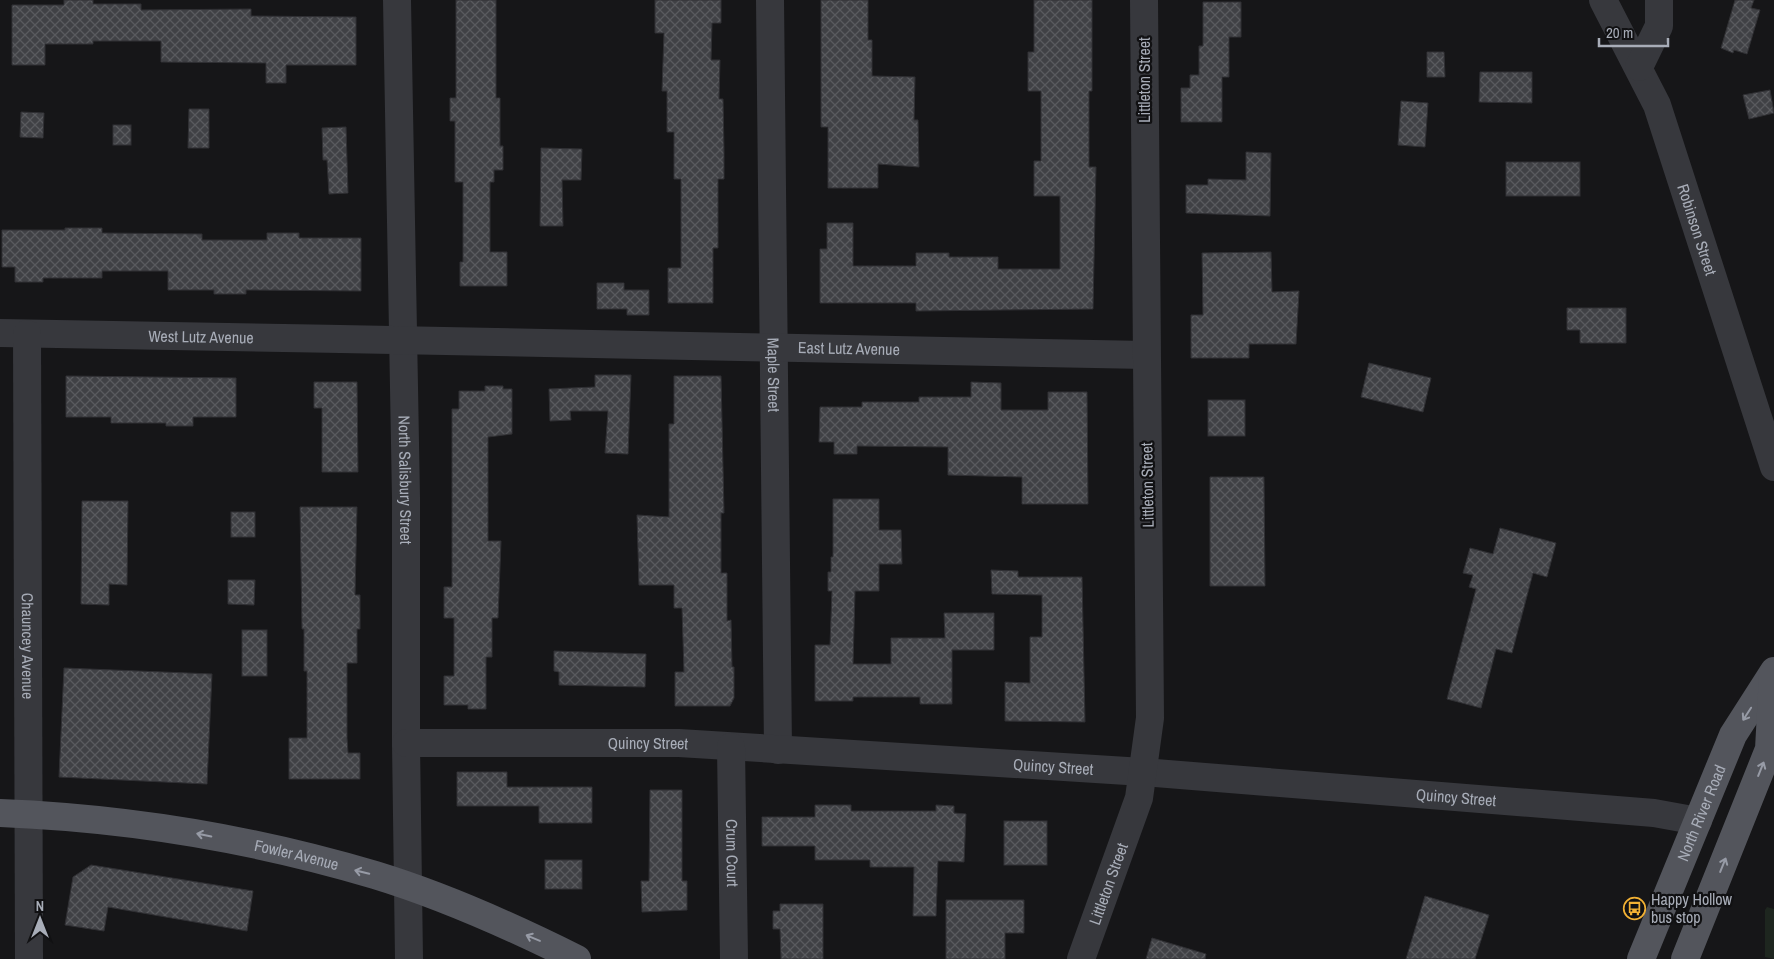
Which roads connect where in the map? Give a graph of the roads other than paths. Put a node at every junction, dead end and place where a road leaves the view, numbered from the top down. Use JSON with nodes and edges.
{"nodes":[{"id":1,"x":397,"y":0,"type":"edge"},
{"id":2,"x":770,"y":0,"type":"edge"},
{"id":3,"x":1144,"y":0,"type":"edge"},
{"id":4,"x":1603,"y":0,"type":"edge"},
{"id":5,"x":1659,"y":0,"type":"edge"},
{"id":6,"x":1639,"y":67,"type":"junction"},
{"id":7,"x":0,"y":333,"type":"edge"},
{"id":8,"x":27,"y":334,"type":"junction"},
{"id":9,"x":402,"y":340,"type":"junction"},
{"id":10,"x":775,"y":346,"type":"junction"},
{"id":11,"x":1146,"y":355,"type":"junction"},
{"id":12,"x":1774,"y":467,"type":"edge"},
{"id":13,"x":1774,"y":672,"type":"edge"},
{"id":14,"x":406,"y":743,"type":"junction"},
{"id":15,"x":731,"y":747,"type":"junction"},
{"id":16,"x":778,"y":750,"type":"junction"},
{"id":17,"x":1143,"y":772,"type":"junction"},
{"id":18,"x":0,"y":814,"type":"edge"},
{"id":19,"x":28,"y":814,"type":"junction"},
{"id":20,"x":1698,"y":821,"type":"junction"},
{"id":21,"x":408,"y":887,"type":"junction"},
{"id":22,"x":29,"y":959,"type":"edge"},
{"id":23,"x":409,"y":959,"type":"edge"},
{"id":24,"x":577,"y":959,"type":"edge"},
{"id":25,"x":734,"y":959,"type":"edge"},
{"id":26,"x":1081,"y":959,"type":"edge"},
{"id":27,"x":1641,"y":959,"type":"edge"},
{"id":28,"x":1685,"y":959,"type":"edge"}],
"edges":[{"from":1,"to":9,"type":"street","name":"North Salisbury Street"},
{"from":2,"to":10,"type":"street","name":"Maple Street"},
{"from":3,"to":11,"type":"street","name":"Littleton Street"},
{"from":4,"to":6,"type":"street","name":"Robinson Street"},
{"from":5,"to":6,"type":"street"},
{"from":6,"to":12,"type":"street","name":"Robinson Street"},
{"from":7,"to":8,"type":"street","name":"West Lutz Avenue"},
{"from":8,"to":9,"type":"street","name":"West Lutz Avenue"},
{"from":8,"to":19,"type":"street","name":"Chauncey Avenue"},
{"from":9,"to":10,"type":"street","name":"East Lutz Avenue"},
{"from":9,"to":14,"type":"street","name":"North Salisbury Street"},
{"from":10,"to":11,"type":"street","name":"East Lutz Avenue"},
{"from":10,"to":16,"type":"street","name":"Maple Street"},
{"from":11,"to":17,"type":"street","name":"Littleton Street"},
{"from":13,"to":20,"type":"main road","name":"North River Road","one_way":true},
{"from":28,"to":13,"type":"main road","name":"North River Road","one_way":true},
{"from":14,"to":15,"type":"street","name":"Quincy Street"},
{"from":14,"to":21,"type":"street","name":"North Salisbury Street"},
{"from":15,"to":16,"type":"street","name":"Quincy Street"},
{"from":15,"to":25,"type":"street","name":"Crum Court"},
{"from":16,"to":17,"type":"street","name":"Quincy Street"},
{"from":17,"to":20,"type":"street","name":"Quincy Street"},
{"from":17,"to":26,"type":"street","name":"Littleton Street"},
{"from":18,"to":19,"type":"main road","name":"Fowler Avenue"},
{"from":21,"to":19,"type":"main road","name":"Fowler Avenue","one_way":true},
{"from":19,"to":22,"type":"street","name":"Chauncey Avenue"},
{"from":20,"to":27,"type":"main road","name":"North River Road"},
{"from":21,"to":23,"type":"street","name":"North Salisbury Street"},
{"from":24,"to":21,"type":"main road","name":"Fowler Avenue","one_way":true}]}
